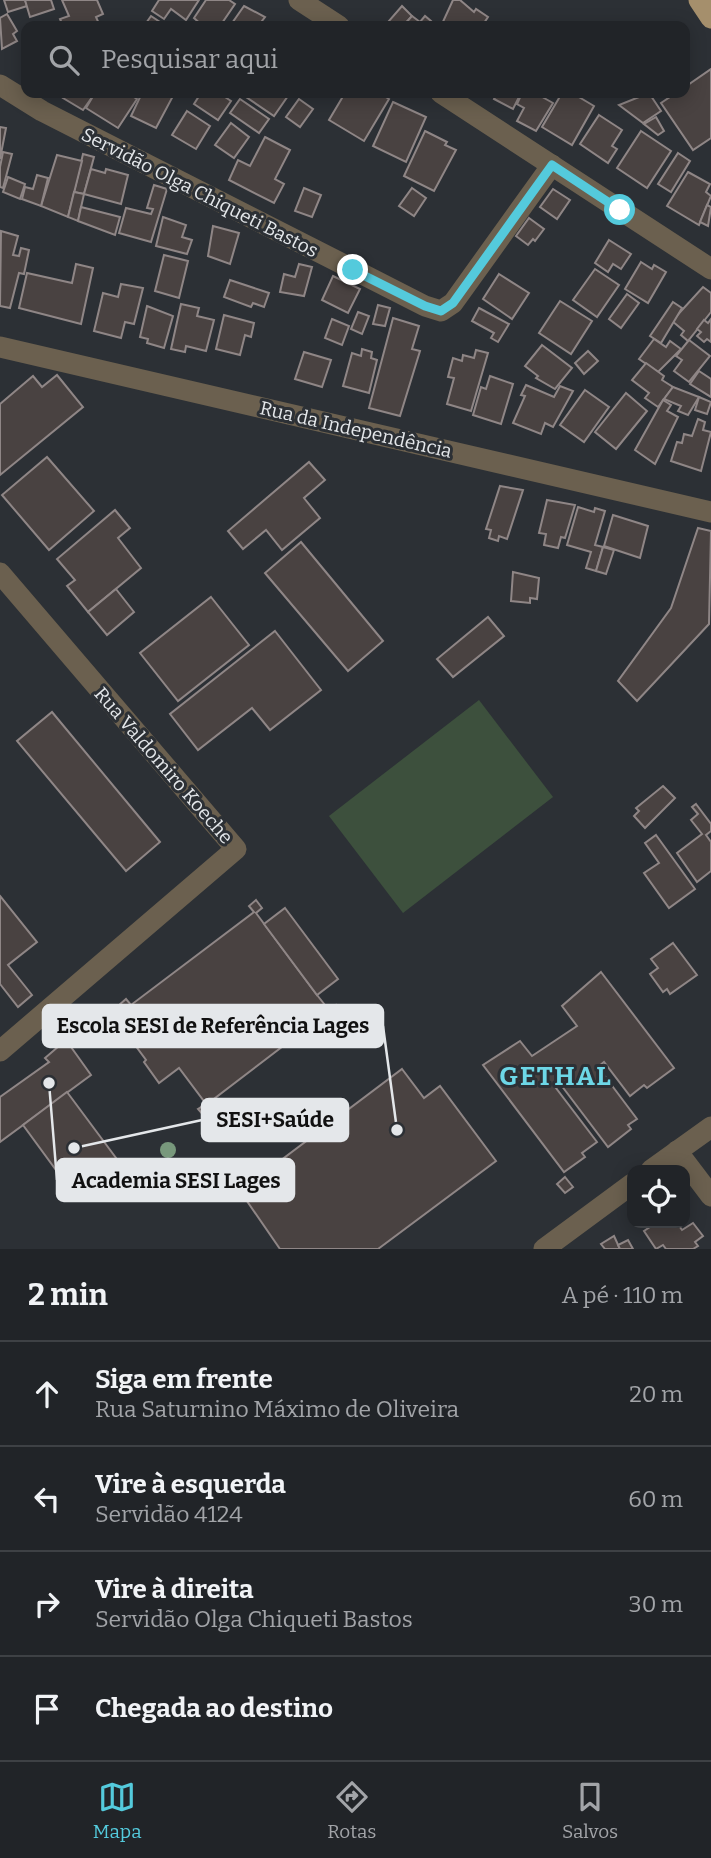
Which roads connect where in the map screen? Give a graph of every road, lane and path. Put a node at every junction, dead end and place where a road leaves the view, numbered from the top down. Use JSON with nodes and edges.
{"nodes":[{"id":1,"x":299,"y":0,"type":"edge"},
{"id":2,"x":699,"y":0,"type":"edge"},
{"id":3,"x":711,"y":18,"type":"edge"},
{"id":4,"x":331,"y":21,"type":"edge"},
{"id":5,"x":0,"y":85,"type":"edge"},
{"id":6,"x":449,"y":98,"type":"edge"},
{"id":7,"x":552,"y":165,"type":"junction"},
{"id":8,"x":711,"y":269,"type":"edge"},
{"id":9,"x":0,"y":347,"type":"edge"},
{"id":10,"x":711,"y":512,"type":"edge"},
{"id":11,"x":0,"y":573,"type":"edge"},
{"id":12,"x":0,"y":1051,"type":"edge"},
{"id":13,"x":711,"y":1126,"type":"edge"},
{"id":14,"x":677,"y":1151,"type":"junction"},
{"id":15,"x":658,"y":1165,"type":"edge"},
{"id":16,"x":627,"y":1188,"type":"edge"},
{"id":17,"x":711,"y":1196,"type":"edge"},
{"id":18,"x":544,"y":1249,"type":"edge"}],
"edges":[{"from":1,"to":4,"type":"street"},
{"from":2,"to":3,"type":"main road"},
{"from":5,"to":7,"type":"street","name":"Servidão Olga Chiqueti Bastos"},
{"from":6,"to":7,"type":"street"},
{"from":7,"to":8,"type":"street"},
{"from":9,"to":10,"type":"street","name":"Rua da Independência"},
{"from":11,"to":12,"type":"street","name":"Rua Valdomiro Koeche"},
{"from":13,"to":14,"type":"street"},
{"from":14,"to":15,"type":"street"},
{"from":14,"to":17,"type":"street"},
{"from":16,"to":18,"type":"street"}]}
